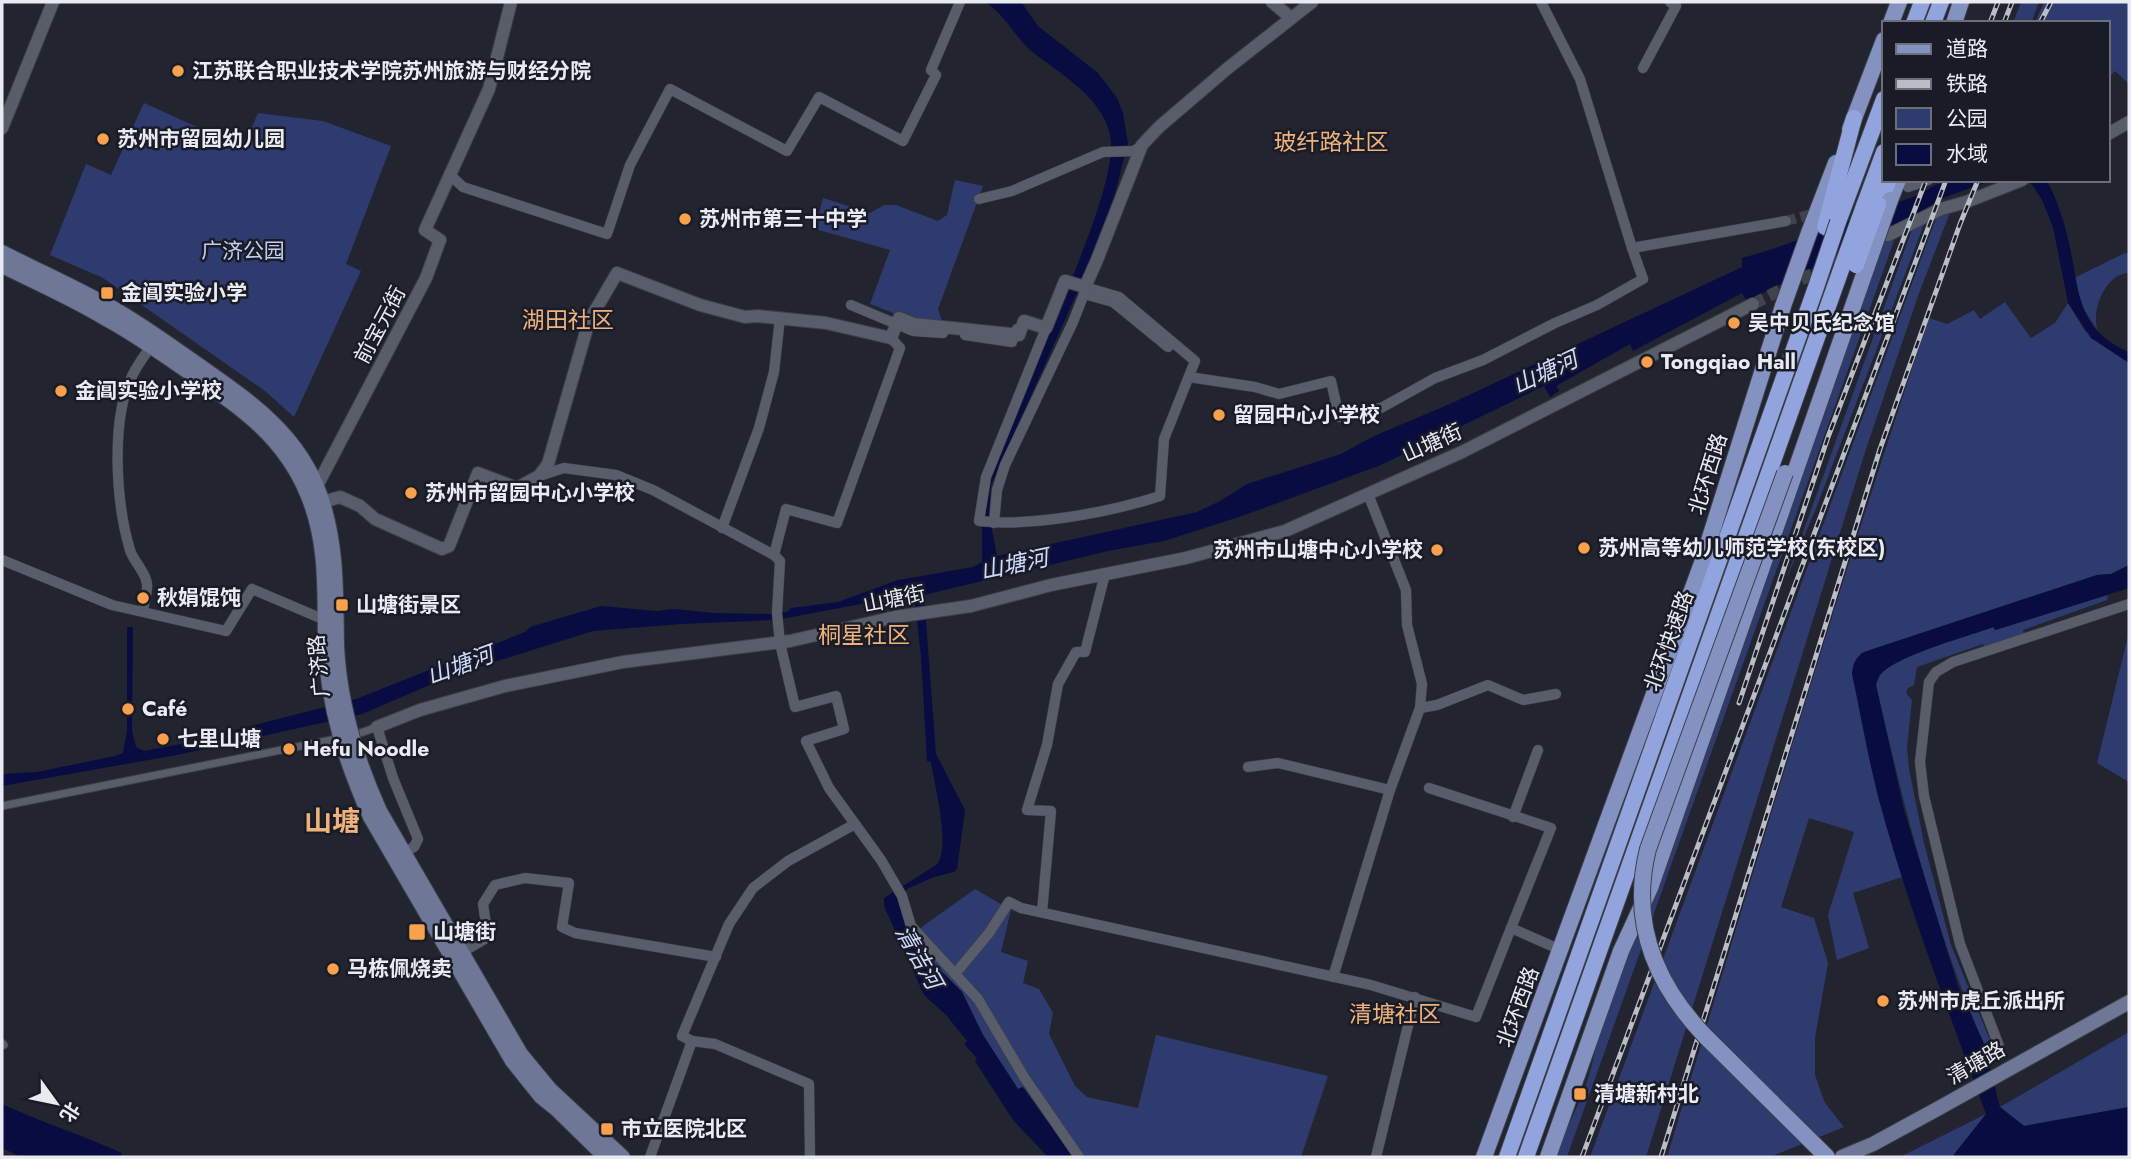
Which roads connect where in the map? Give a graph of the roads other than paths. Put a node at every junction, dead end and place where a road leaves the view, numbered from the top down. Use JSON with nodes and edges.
{"nodes":[{"id":1,"x":52,"y":2,"type":"edge"},
{"id":2,"x":511,"y":2,"type":"edge"},
{"id":3,"x":960,"y":2,"type":"edge"},
{"id":4,"x":1272,"y":2,"type":"edge"},
{"id":5,"x":1312,"y":2,"type":"edge"},
{"id":6,"x":1542,"y":2,"type":"edge"},
{"id":7,"x":1670,"y":2,"type":"edge"},
{"id":8,"x":1899,"y":2,"type":"edge"},
{"id":9,"x":1922,"y":2,"type":"edge"},
{"id":10,"x":1941,"y":2,"type":"edge"},
{"id":11,"x":1961,"y":2,"type":"edge"},
{"id":12,"x":1290,"y":17,"type":"junction"},
{"id":13,"x":1892,"y":21,"type":"edge"},
{"id":14,"x":1915,"y":21,"type":"edge"},
{"id":15,"x":1934,"y":21,"type":"edge"},
{"id":16,"x":1955,"y":21,"type":"edge"},
{"id":17,"x":1882,"y":45,"type":"edge"},
{"id":18,"x":1643,"y":68,"type":"dead end"},
{"id":19,"x":1882,"y":104,"type":"edge"},
{"id":20,"x":1854,"y":118,"type":"junction"},
{"id":21,"x":2129,"y":122,"type":"edge"},
{"id":22,"x":2,"y":128,"type":"edge"},
{"id":23,"x":2111,"y":132,"type":"edge"},
{"id":24,"x":2129,"y":135,"type":"edge"},
{"id":25,"x":1138,"y":148,"type":"junction"},
{"id":26,"x":449,"y":174,"type":"junction"},
{"id":27,"x":1882,"y":181,"type":"edge"},
{"id":28,"x":2017,"y":182,"type":"edge"},
{"id":29,"x":1903,"y":183,"type":"edge"},
{"id":30,"x":979,"y":199,"type":"dead end"},
{"id":31,"x":1878,"y":203,"type":"junction"},
{"id":32,"x":1786,"y":221,"type":"tunnel mouth"},
{"id":33,"x":1832,"y":225,"type":"junction"},
{"id":34,"x":1888,"y":235,"type":"dead end"},
{"id":35,"x":1632,"y":248,"type":"junction"},
{"id":36,"x":2,"y":252,"type":"edge"},
{"id":37,"x":1855,"y":265,"type":"junction"},
{"id":38,"x":2,"y":266,"type":"edge"},
{"id":39,"x":1084,"y":289,"type":"junction"},
{"id":40,"x":1753,"y":304,"type":"tunnel mouth"},
{"id":41,"x":850,"y":305,"type":"dead end"},
{"id":42,"x":780,"y":318,"type":"junction"},
{"id":43,"x":1042,"y":329,"type":"junction"},
{"id":44,"x":891,"y":338,"type":"junction"},
{"id":45,"x":1840,"y":340,"type":"junction"},
{"id":46,"x":151,"y":346,"type":"junction"},
{"id":47,"x":1190,"y":360,"type":"dead end"},
{"id":48,"x":1189,"y":377,"type":"junction"},
{"id":49,"x":539,"y":476,"type":"junction"},
{"id":50,"x":1368,"y":494,"type":"junction"},
{"id":51,"x":314,"y":496,"type":"junction"},
{"id":52,"x":989,"y":522,"type":"junction"},
{"id":53,"x":722,"y":528,"type":"junction"},
{"id":54,"x":774,"y":555,"type":"junction"},
{"id":55,"x":2,"y":560,"type":"edge"},
{"id":56,"x":1105,"y":574,"type":"junction"},
{"id":57,"x":2129,"y":604,"type":"edge"},
{"id":58,"x":143,"y":610,"type":"junction"},
{"id":59,"x":325,"y":620,"type":"junction"},
{"id":60,"x":780,"y":643,"type":"junction"},
{"id":61,"x":331,"y":646,"type":"junction"},
{"id":62,"x":1556,"y":694,"type":"dead end"},
{"id":63,"x":1420,"y":708,"type":"junction"},
{"id":64,"x":377,"y":727,"type":"junction"},
{"id":65,"x":1538,"y":750,"type":"dead end"},
{"id":66,"x":1248,"y":766,"type":"dead end"},
{"id":67,"x":1429,"y":788,"type":"dead end"},
{"id":68,"x":1390,"y":790,"type":"junction"},
{"id":69,"x":2,"y":806,"type":"edge"},
{"id":70,"x":375,"y":814,"type":"junction"},
{"id":71,"x":1513,"y":817,"type":"junction"},
{"id":72,"x":855,"y":824,"type":"junction"},
{"id":73,"x":403,"y":853,"type":"junction"},
{"id":74,"x":1042,"y":912,"type":"junction"},
{"id":75,"x":1511,"y":928,"type":"junction"},
{"id":76,"x":1561,"y":950,"type":"junction"},
{"id":77,"x":461,"y":953,"type":"junction"},
{"id":78,"x":716,"y":957,"type":"junction"},
{"id":79,"x":955,"y":974,"type":"junction"},
{"id":80,"x":1333,"y":976,"type":"junction"},
{"id":81,"x":1415,"y":998,"type":"junction"},
{"id":82,"x":2129,"y":1002,"type":"edge"},
{"id":83,"x":692,"y":1041,"type":"junction"},
{"id":84,"x":1999,"y":1046,"type":"dead end"},
{"id":85,"x":605,"y":1157,"type":"edge"},
{"id":86,"x":623,"y":1157,"type":"edge"},
{"id":87,"x":650,"y":1157,"type":"edge"},
{"id":88,"x":810,"y":1157,"type":"edge"},
{"id":89,"x":1079,"y":1157,"type":"edge"},
{"id":90,"x":1376,"y":1157,"type":"edge"},
{"id":91,"x":1484,"y":1157,"type":"edge"},
{"id":92,"x":1507,"y":1157,"type":"edge"},
{"id":93,"x":1526,"y":1157,"type":"edge"},
{"id":94,"x":1548,"y":1157,"type":"edge"},
{"id":95,"x":1827,"y":1157,"type":"edge"},
{"id":96,"x":1842,"y":1157,"type":"edge"}],
"edges":[{"from":1,"to":22,"type":"street"},
{"from":2,"to":26,"type":"street"},
{"from":3,"to":26,"type":"street"},
{"from":4,"to":12,"type":"street"},
{"from":5,"to":12,"type":"street"},
{"from":6,"to":35,"type":"street"},
{"from":7,"to":18,"type":"street"},
{"from":8,"to":13,"type":"main road"},
{"from":9,"to":14,"type":"highway"},
{"from":10,"to":15,"type":"highway"},
{"from":11,"to":16,"type":"main road"},
{"from":12,"to":25,"type":"street"},
{"from":17,"to":20,"type":"main road","name":"北环西路"},
{"from":19,"to":33,"type":"highway"},
{"from":20,"to":33,"type":"highway"},
{"from":20,"to":76,"type":"main road","name":"北环西路","bridge":true},
{"from":21,"to":23,"type":"street"},
{"from":23,"to":24,"type":"street"},
{"from":25,"to":30,"type":"street"},
{"from":25,"to":39,"type":"street"},
{"from":26,"to":51,"type":"street","name":"前宝元街"},
{"from":27,"to":31,"type":"highway","name":"北环快速路"},
{"from":28,"to":34,"type":"street"},
{"from":29,"to":31,"type":"main road"},
{"from":31,"to":37,"type":"highway","name":"北环快速路","bridge":true},
{"from":32,"to":35,"type":"street"},
{"from":33,"to":92,"type":"highway","name":"北环快速路"},
{"from":35,"to":48,"type":"street"},
{"from":36,"to":51,"type":"main road","name":"广济路"},
{"from":37,"to":45,"type":"main road"},
{"from":37,"to":93,"type":"highway","name":"北环快速路"},
{"from":38,"to":46,"type":"main road","name":"广济路"},
{"from":39,"to":43,"type":"street"},
{"from":39,"to":47,"type":"street"},
{"from":39,"to":48,"type":"street"},
{"from":39,"to":52,"type":"street"},
{"from":40,"to":50,"type":"street","name":"山塘街"},
{"from":41,"to":43,"type":"street"},
{"from":42,"to":44,"type":"street"},
{"from":42,"to":49,"type":"street"},
{"from":42,"to":53,"type":"street"},
{"from":43,"to":44,"type":"street"},
{"from":43,"to":52,"type":"street"},
{"from":44,"to":54,"type":"street"},
{"from":45,"to":94,"type":"main road"},
{"from":45,"to":95,"type":"main road","bridge":true},
{"from":46,"to":51,"type":"main road","name":"广济路"},
{"from":46,"to":58,"type":"street"},
{"from":48,"to":52,"type":"street"},
{"from":49,"to":51,"type":"street"},
{"from":49,"to":53,"type":"street"},
{"from":50,"to":56,"type":"street","name":"山塘街"},
{"from":50,"to":63,"type":"street"},
{"from":51,"to":59,"type":"main road","name":"广济路"},
{"from":51,"to":61,"type":"main road","name":"广济路"},
{"from":53,"to":54,"type":"street"},
{"from":54,"to":60,"type":"street"},
{"from":55,"to":58,"type":"street"},
{"from":56,"to":60,"type":"street","name":"山塘街"},
{"from":56,"to":74,"type":"street"},
{"from":57,"to":84,"type":"street"},
{"from":58,"to":59,"type":"street"},
{"from":59,"to":61,"type":"main road","name":"广济路"},
{"from":60,"to":64,"type":"street","name":"山塘街"},
{"from":60,"to":72,"type":"street"},
{"from":61,"to":70,"type":"main road","name":"广济路","bridge":true},
{"from":62,"to":63,"type":"street"},
{"from":63,"to":68,"type":"street"},
{"from":64,"to":69,"type":"street","name":"山塘街"},
{"from":64,"to":73,"type":"street"},
{"from":65,"to":71,"type":"street"},
{"from":66,"to":68,"type":"street"},
{"from":67,"to":71,"type":"street"},
{"from":68,"to":80,"type":"street"},
{"from":70,"to":73,"type":"main road","name":"广济路"},
{"from":70,"to":85,"type":"main road","name":"广济路"},
{"from":71,"to":75,"type":"street"},
{"from":72,"to":78,"type":"street"},
{"from":72,"to":79,"type":"street"},
{"from":73,"to":77,"type":"main road","name":"广济路"},
{"from":74,"to":79,"type":"street"},
{"from":74,"to":80,"type":"street"},
{"from":75,"to":76,"type":"street"},
{"from":75,"to":81,"type":"street"},
{"from":76,"to":91,"type":"main road","name":"北环西路"},
{"from":77,"to":78,"type":"street"},
{"from":77,"to":86,"type":"main road","name":"广济路"},
{"from":78,"to":83,"type":"street"},
{"from":79,"to":89,"type":"street"},
{"from":80,"to":81,"type":"street"},
{"from":81,"to":90,"type":"street"},
{"from":82,"to":96,"type":"main road","name":"清塘路"},
{"from":83,"to":87,"type":"street"},
{"from":83,"to":88,"type":"street"}]}
